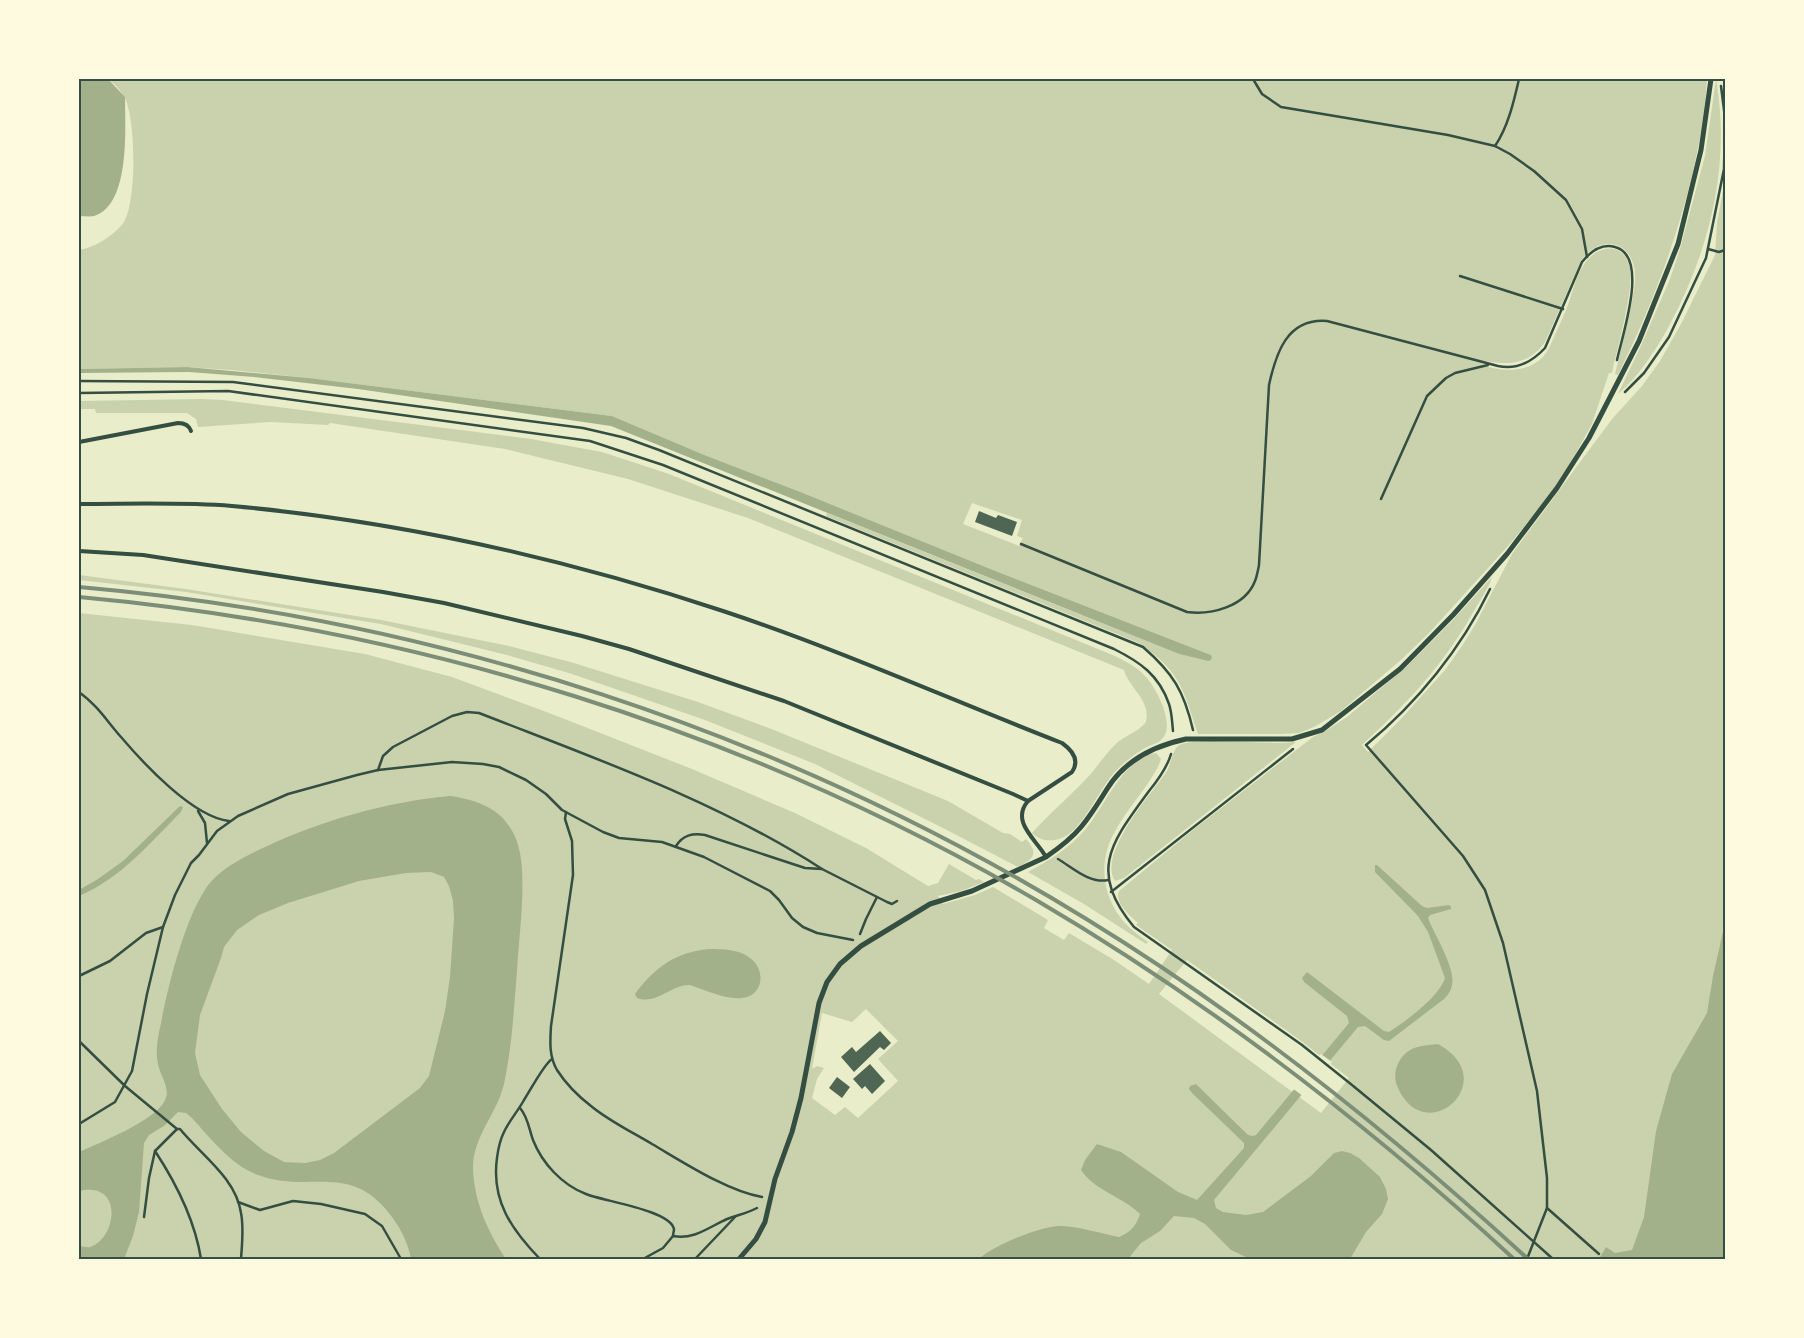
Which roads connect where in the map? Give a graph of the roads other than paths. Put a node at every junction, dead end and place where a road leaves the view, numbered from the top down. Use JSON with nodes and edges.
{"nodes":[{"id":1,"x":1711,"y":79,"type":"edge"},
{"id":2,"x":192,"y":431,"type":"dead end"},
{"id":3,"x":79,"y":442,"type":"edge"},
{"id":4,"x":79,"y":504,"type":"edge"},
{"id":5,"x":79,"y":551,"type":"edge"},
{"id":6,"x":1028,"y":801,"type":"junction"},
{"id":7,"x":1048,"y":856,"type":"junction"},
{"id":8,"x":739,"y":1259,"type":"edge"}],
"edges":[{"from":1,"to":7,"type":"street"},
{"from":2,"to":3,"type":"lane"},
{"from":4,"to":6,"type":"lane"},
{"from":5,"to":6,"type":"lane"},
{"from":6,"to":7,"type":"lane"},
{"from":7,"to":8,"type":"street"}]}
